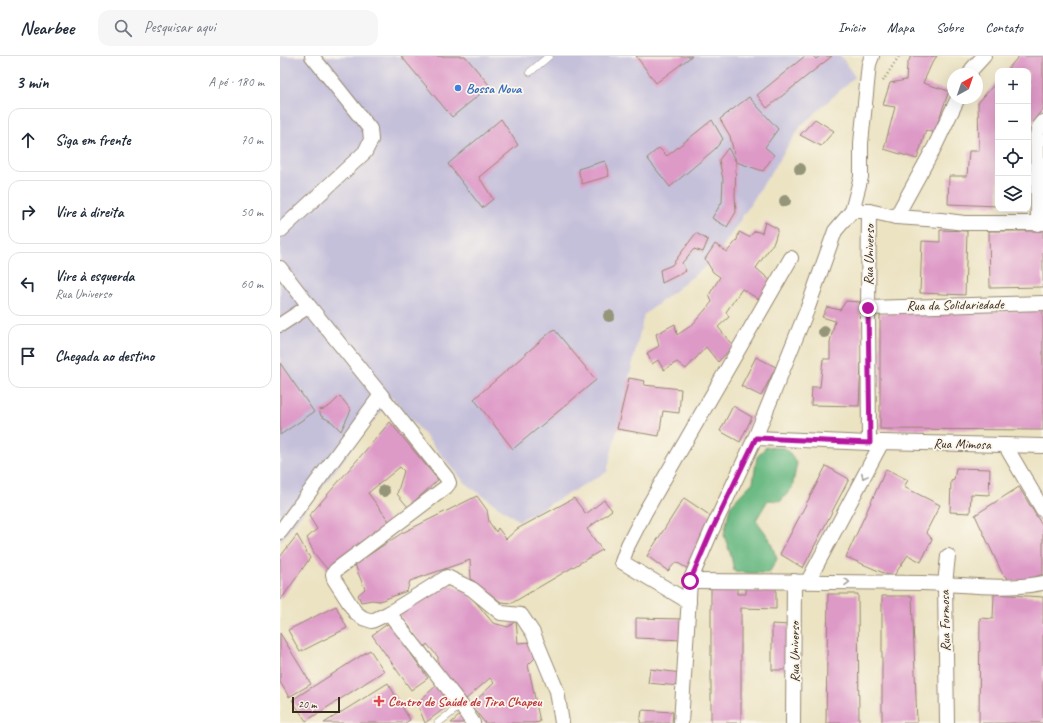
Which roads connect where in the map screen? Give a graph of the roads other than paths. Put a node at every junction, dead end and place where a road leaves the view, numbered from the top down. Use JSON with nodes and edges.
{"nodes":[{"id":1,"x":312,"y":56,"type":"edge"},
{"id":2,"x":549,"y":56,"type":"edge"},
{"id":3,"x":872,"y":56,"type":"edge"},
{"id":4,"x":984,"y":56,"type":"edge"},
{"id":5,"x":973,"y":68,"type":"edge"},
{"id":6,"x":530,"y":72,"type":"dead end"},
{"id":7,"x":955,"y":104,"type":"edge"},
{"id":8,"x":1043,"y":122,"type":"edge"},
{"id":9,"x":852,"y":211,"type":"junction"},
{"id":10,"x":869,"y":211,"type":"junction"},
{"id":11,"x":896,"y":217,"type":"junction"},
{"id":12,"x":1040,"y":224,"type":"edge"},
{"id":13,"x":280,"y":231,"type":"edge"},
{"id":14,"x":791,"y":258,"type":"dead end"},
{"id":15,"x":280,"y":268,"type":"edge"},
{"id":16,"x":1043,"y":303,"type":"edge"},
{"id":17,"x":309,"y":306,"type":"junction"},
{"id":18,"x":868,"y":308,"type":"junction"},
{"id":19,"x":280,"y":325,"type":"edge"},
{"id":20,"x":381,"y":395,"type":"junction"},
{"id":21,"x":756,"y":438,"type":"junction"},
{"id":22,"x":876,"y":443,"type":"junction"},
{"id":23,"x":1005,"y":445,"type":"junction"},
{"id":24,"x":1043,"y":446,"type":"edge"},
{"id":25,"x":1043,"y":510,"type":"edge"},
{"id":26,"x":280,"y":532,"type":"edge"},
{"id":27,"x":948,"y":556,"type":"dead end"},
{"id":28,"x":690,"y":581,"type":"junction"},
{"id":29,"x":801,"y":581,"type":"junction"},
{"id":30,"x":1043,"y":583,"type":"edge"},
{"id":31,"x":945,"y":584,"type":"junction"},
{"id":32,"x":689,"y":602,"type":"junction"},
{"id":33,"x":389,"y":613,"type":"junction"},
{"id":34,"x":461,"y":705,"type":"junction"},
{"id":35,"x":438,"y":723,"type":"edge"},
{"id":36,"x":473,"y":723,"type":"edge"},
{"id":37,"x":562,"y":723,"type":"edge"},
{"id":38,"x":681,"y":723,"type":"edge"},
{"id":39,"x":793,"y":723,"type":"edge"},
{"id":40,"x":946,"y":723,"type":"edge"}],
"edges":[{"from":1,"to":13,"type":"street"},
{"from":2,"to":6,"type":"lane"},
{"from":3,"to":9,"type":"street"},
{"from":4,"to":5,"type":"street"},
{"from":7,"to":11,"type":"street"},
{"from":8,"to":12,"type":"street"},
{"from":9,"to":10,"type":"street"},
{"from":9,"to":21,"type":"street"},
{"from":10,"to":11,"type":"street"},
{"from":10,"to":18,"type":"street","name":"Rua Universo"},
{"from":11,"to":12,"type":"street"},
{"from":14,"to":32,"type":"street"},
{"from":15,"to":17,"type":"street"},
{"from":16,"to":18,"type":"street","name":"Rua da Solidariedade"},
{"from":17,"to":19,"type":"street"},
{"from":17,"to":20,"type":"street"},
{"from":18,"to":22,"type":"street","name":"Rua Universo"},
{"from":20,"to":26,"type":"street"},
{"from":20,"to":33,"type":"street"},
{"from":21,"to":22,"type":"street","name":"Rua Mimosa"},
{"from":21,"to":28,"type":"street"},
{"from":22,"to":23,"type":"street","name":"Rua Mimosa"},
{"from":22,"to":29,"type":"street","name":"Rua Universo","one_way":true},
{"from":23,"to":24,"type":"street","name":"Rua Mimosa"},
{"from":23,"to":25,"type":"street"},
{"from":27,"to":31,"type":"street"},
{"from":28,"to":29,"type":"street","name":"Rua Formosa"},
{"from":28,"to":32,"type":"street"},
{"from":29,"to":31,"type":"street","name":"Rua Formosa","one_way":true},
{"from":29,"to":39,"type":"street","name":"Rua Universo"},
{"from":30,"to":31,"type":"street"},
{"from":31,"to":40,"type":"street","name":"Rua Formosa"},
{"from":32,"to":38,"type":"street"},
{"from":33,"to":34,"type":"street"},
{"from":33,"to":37,"type":"street"},
{"from":34,"to":35,"type":"lane"},
{"from":34,"to":36,"type":"street"}]}
